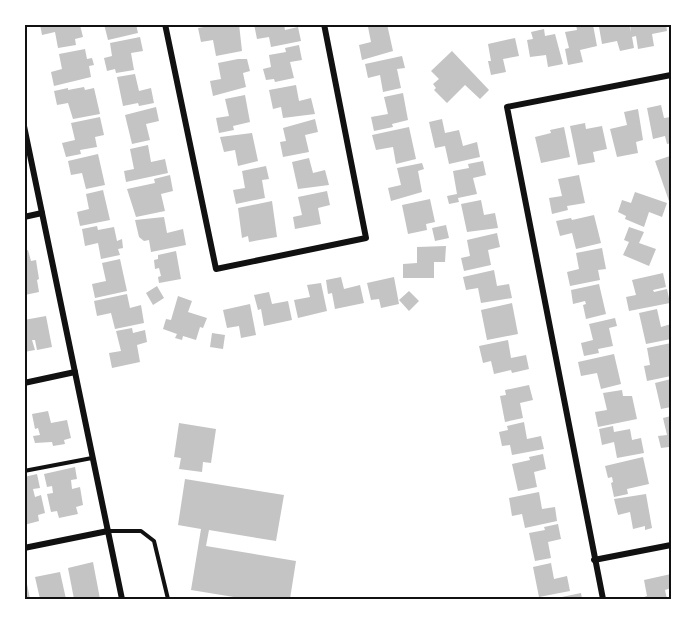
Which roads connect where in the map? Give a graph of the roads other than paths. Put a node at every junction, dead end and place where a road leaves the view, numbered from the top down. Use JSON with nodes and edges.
{"nodes":[{"id":1,"x":165,"y":24,"type":"edge"},
{"id":2,"x":324,"y":24,"type":"edge"},
{"id":3,"x":671,"y":75,"type":"edge"},
{"id":4,"x":24,"y":126,"type":"edge"},
{"id":5,"x":42,"y":213,"type":"junction"},
{"id":6,"x":24,"y":217,"type":"edge"},
{"id":7,"x":75,"y":372,"type":"junction"},
{"id":8,"x":24,"y":383,"type":"edge"},
{"id":9,"x":92,"y":458,"type":"junction"},
{"id":10,"x":24,"y":471,"type":"edge"},
{"id":11,"x":108,"y":531,"type":"junction"},
{"id":12,"x":671,"y":545,"type":"edge"},
{"id":13,"x":24,"y":548,"type":"edge"},
{"id":14,"x":594,"y":560,"type":"junction"},
{"id":15,"x":122,"y":599,"type":"edge"},
{"id":16,"x":168,"y":599,"type":"edge"},
{"id":17,"x":603,"y":599,"type":"edge"}],
"edges":[{"from":1,"to":2,"type":"street"},
{"from":3,"to":14,"type":"street"},
{"from":4,"to":5,"type":"street"},
{"from":5,"to":6,"type":"street"},
{"from":5,"to":7,"type":"street"},
{"from":7,"to":8,"type":"street"},
{"from":7,"to":9,"type":"street"},
{"from":9,"to":10,"type":"lane"},
{"from":9,"to":11,"type":"street"},
{"from":11,"to":13,"type":"street"},
{"from":11,"to":15,"type":"street"},
{"from":11,"to":16,"type":"lane"},
{"from":12,"to":14,"type":"street"},
{"from":14,"to":17,"type":"street"}]}
